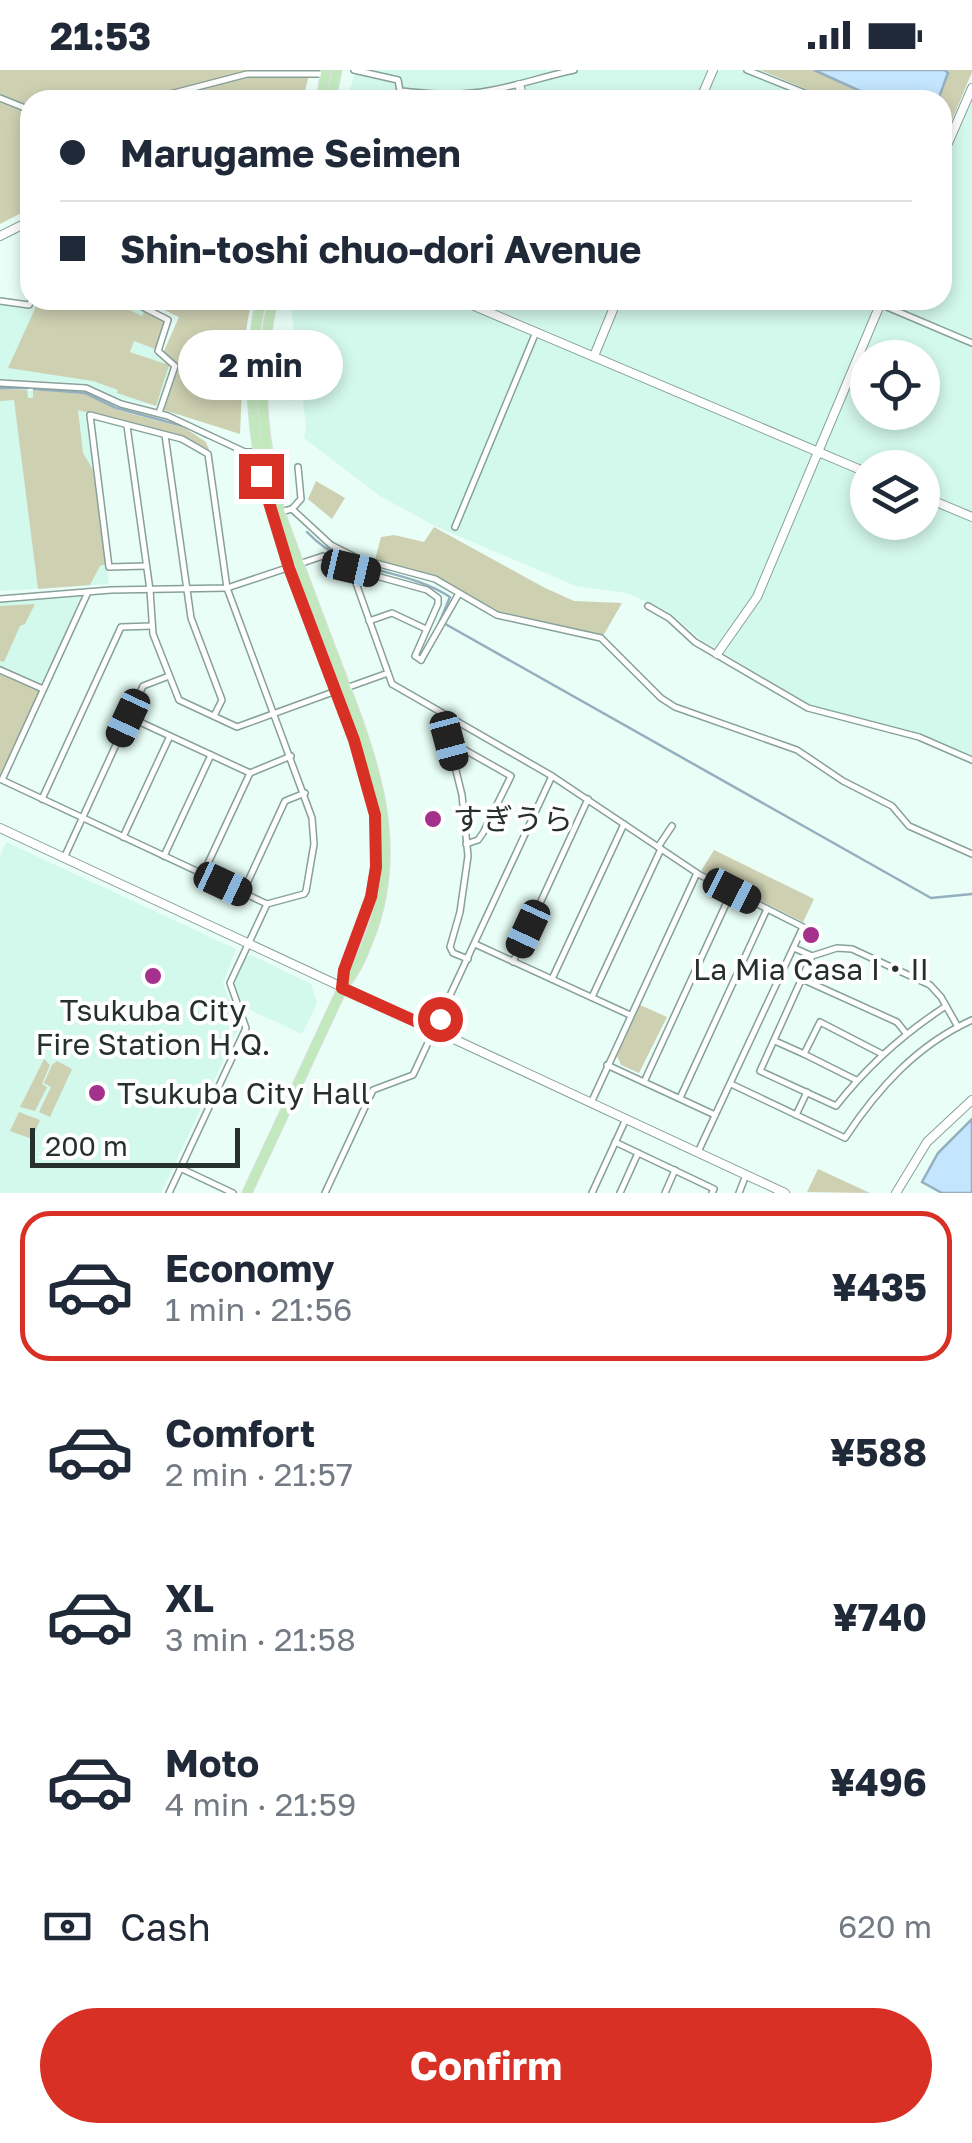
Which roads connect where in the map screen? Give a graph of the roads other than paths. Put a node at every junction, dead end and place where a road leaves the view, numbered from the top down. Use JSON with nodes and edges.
{"nodes":[{"id":1,"x":354,"y":70,"type":"edge"},
{"id":2,"x":396,"y":70,"type":"edge"},
{"id":3,"x":574,"y":70,"type":"edge"},
{"id":4,"x":748,"y":70,"type":"edge"},
{"id":5,"x":326,"y":72,"type":"edge"},
{"id":6,"x":398,"y":80,"type":"junction"},
{"id":7,"x":519,"y":85,"type":"junction"},
{"id":8,"x":972,"y":88,"type":"edge"},
{"id":9,"x":185,"y":90,"type":"edge"},
{"id":10,"x":400,"y":90,"type":"edge"},
{"id":11,"x":489,"y":90,"type":"edge"},
{"id":12,"x":521,"y":90,"type":"edge"},
{"id":13,"x":797,"y":90,"type":"edge"},
{"id":14,"x":952,"y":133,"type":"edge"},
{"id":15,"x":148,"y":310,"type":"edge"},
{"id":16,"x":260,"y":310,"type":"edge"},
{"id":17,"x":272,"y":310,"type":"edge"},
{"id":18,"x":484,"y":310,"type":"edge"},
{"id":19,"x":614,"y":310,"type":"edge"},
{"id":20,"x":878,"y":310,"type":"edge"},
{"id":21,"x":899,"y":310,"type":"edge"},
{"id":22,"x":536,"y":332,"type":"junction"},
{"id":23,"x":972,"y":343,"type":"edge"},
{"id":24,"x":594,"y":356,"type":"junction"},
{"id":25,"x":0,"y":383,"type":"edge"},
{"id":26,"x":159,"y":413,"type":"junction"},
{"id":27,"x":127,"y":426,"type":"junction"},
{"id":28,"x":165,"y":435,"type":"junction"},
{"id":29,"x":256,"y":452,"type":"junction"},
{"id":30,"x":818,"y":452,"type":"junction"},
{"id":31,"x":850,"y":465,"type":"edge"},
{"id":32,"x":298,"y":468,"type":"dead end"},
{"id":33,"x":940,"y":504,"type":"edge"},
{"id":34,"x":286,"y":510,"type":"junction"},
{"id":35,"x":972,"y":517,"type":"edge"},
{"id":36,"x":455,"y":527,"type":"dead end"},
{"id":37,"x":146,"y":566,"type":"junction"},
{"id":38,"x":294,"y":567,"type":"junction"},
{"id":39,"x":351,"y":568,"type":"junction"},
{"id":40,"x":226,"y":588,"type":"junction"},
{"id":41,"x":189,"y":589,"type":"junction"},
{"id":42,"x":150,"y":590,"type":"junction"},
{"id":43,"x":88,"y":592,"type":"junction"},
{"id":44,"x":458,"y":594,"type":"junction"},
{"id":45,"x":0,"y":598,"type":"edge"},
{"id":46,"x":648,"y":606,"type":"dead end"},
{"id":47,"x":369,"y":620,"type":"junction"},
{"id":48,"x":152,"y":626,"type":"junction"},
{"id":49,"x":426,"y":629,"type":"junction"},
{"id":50,"x":717,"y":654,"type":"junction"},
{"id":51,"x":0,"y":670,"type":"edge"},
{"id":52,"x":388,"y":673,"type":"junction"},
{"id":53,"x":169,"y":676,"type":"junction"},
{"id":54,"x":43,"y":689,"type":"junction"},
{"id":55,"x":341,"y":690,"type":"junction"},
{"id":56,"x":274,"y":712,"type":"junction"},
{"id":57,"x":214,"y":716,"type":"junction"},
{"id":58,"x":129,"y":717,"type":"junction"},
{"id":59,"x":453,"y":720,"type":"junction"},
{"id":60,"x":170,"y":736,"type":"junction"},
{"id":61,"x":449,"y":741,"type":"junction"},
{"id":62,"x":211,"y":755,"type":"junction"},
{"id":63,"x":291,"y":756,"type":"junction"},
{"id":64,"x":972,"y":760,"type":"edge"},
{"id":65,"x":250,"y":773,"type":"junction"},
{"id":66,"x":552,"y":776,"type":"junction"},
{"id":67,"x":305,"y":793,"type":"junction"},
{"id":68,"x":42,"y":798,"type":"junction"},
{"id":69,"x":588,"y":799,"type":"junction"},
{"id":70,"x":82,"y":818,"type":"junction"},
{"id":71,"x":624,"y":824,"type":"junction"},
{"id":72,"x":668,"y":827,"type":"dead end"},
{"id":73,"x":0,"y":828,"type":"edge"},
{"id":74,"x":124,"y":837,"type":"junction"},
{"id":75,"x":466,"y":844,"type":"junction"},
{"id":76,"x":659,"y":848,"type":"junction"},
{"id":77,"x":972,"y":854,"type":"edge"},
{"id":78,"x":164,"y":856,"type":"junction"},
{"id":79,"x":64,"y":858,"type":"junction"},
{"id":80,"x":697,"y":873,"type":"junction"},
{"id":81,"x":203,"y":874,"type":"junction"},
{"id":82,"x":732,"y":891,"type":"junction"},
{"id":83,"x":242,"y":892,"type":"junction"},
{"id":84,"x":267,"y":904,"type":"junction"},
{"id":85,"x":767,"y":909,"type":"junction"},
{"id":86,"x":248,"y":944,"type":"junction"},
{"id":87,"x":475,"y":944,"type":"junction"},
{"id":88,"x":794,"y":948,"type":"junction"},
{"id":89,"x":812,"y":956,"type":"junction"},
{"id":90,"x":468,"y":959,"type":"junction"},
{"id":91,"x":513,"y":962,"type":"junction"},
{"id":92,"x":802,"y":978,"type":"junction"},
{"id":93,"x":552,"y":980,"type":"junction"},
{"id":94,"x":342,"y":988,"type":"junction"},
{"id":95,"x":592,"y":998,"type":"junction"},
{"id":96,"x":946,"y":1006,"type":"junction"},
{"id":97,"x":630,"y":1015,"type":"junction"},
{"id":98,"x":972,"y":1020,"type":"edge"},
{"id":99,"x":958,"y":1027,"type":"junction"},
{"id":100,"x":435,"y":1030,"type":"junction"},
{"id":101,"x":906,"y":1032,"type":"junction"},
{"id":102,"x":774,"y":1041,"type":"junction"},
{"id":103,"x":804,"y":1054,"type":"junction"},
{"id":104,"x":882,"y":1054,"type":"junction"},
{"id":105,"x":607,"y":1065,"type":"junction"},
{"id":106,"x":856,"y":1080,"type":"junction"},
{"id":107,"x":644,"y":1082,"type":"junction"},
{"id":108,"x":730,"y":1084,"type":"junction"},
{"id":109,"x":806,"y":1092,"type":"junction"},
{"id":110,"x":680,"y":1098,"type":"junction"},
{"id":111,"x":972,"y":1100,"type":"edge"},
{"id":112,"x":591,"y":1103,"type":"junction"},
{"id":113,"x":715,"y":1115,"type":"junction"},
{"id":114,"x":796,"y":1115,"type":"junction"},
{"id":115,"x":626,"y":1119,"type":"junction"},
{"id":116,"x":615,"y":1142,"type":"junction"},
{"id":117,"x":698,"y":1152,"type":"junction"},
{"id":118,"x":638,"y":1153,"type":"junction"},
{"id":119,"x":180,"y":1168,"type":"junction"},
{"id":120,"x":675,"y":1170,"type":"junction"},
{"id":121,"x":746,"y":1175,"type":"junction"},
{"id":122,"x":169,"y":1193,"type":"edge"},
{"id":123,"x":233,"y":1193,"type":"edge"},
{"id":124,"x":247,"y":1193,"type":"edge"},
{"id":125,"x":325,"y":1193,"type":"edge"},
{"id":126,"x":592,"y":1193,"type":"edge"},
{"id":127,"x":620,"y":1193,"type":"edge"},
{"id":128,"x":665,"y":1193,"type":"edge"},
{"id":129,"x":712,"y":1193,"type":"edge"},
{"id":130,"x":739,"y":1193,"type":"edge"},
{"id":131,"x":785,"y":1193,"type":"edge"},
{"id":132,"x":896,"y":1193,"type":"edge"}],
"edges":[{"from":1,"to":6,"type":"street"},
{"from":2,"to":6,"type":"street"},
{"from":3,"to":7,"type":"street"},
{"from":4,"to":13,"type":"street"},
{"from":5,"to":9,"type":"street"},
{"from":6,"to":10,"type":"street"},
{"from":7,"to":11,"type":"street"},
{"from":7,"to":12,"type":"street"},
{"from":8,"to":14,"type":"street"},
{"from":15,"to":26,"type":"street"},
{"from":16,"to":29,"type":"main road"},
{"from":17,"to":34,"type":"main road"},
{"from":18,"to":22,"type":"street"},
{"from":19,"to":24,"type":"street"},
{"from":20,"to":30,"type":"street"},
{"from":21,"to":23,"type":"street"},
{"from":22,"to":24,"type":"street"},
{"from":22,"to":36,"type":"street"},
{"from":24,"to":30,"type":"street"},
{"from":25,"to":26,"type":"street"},
{"from":26,"to":29,"type":"street"},
{"from":27,"to":28,"type":"street"},
{"from":27,"to":37,"type":"street"},
{"from":27,"to":37,"type":"street"},
{"from":28,"to":40,"type":"street"},
{"from":28,"to":41,"type":"street"},
{"from":29,"to":38,"type":"main road"},
{"from":30,"to":31,"type":"street"},
{"from":30,"to":50,"type":"street"},
{"from":32,"to":34,"type":"street"},
{"from":33,"to":35,"type":"street"},
{"from":34,"to":38,"type":"main road"},
{"from":34,"to":44,"type":"street"},
{"from":37,"to":42,"type":"street"},
{"from":38,"to":39,"type":"street"},
{"from":38,"to":40,"type":"street"},
{"from":38,"to":55,"type":"main road"},
{"from":39,"to":47,"type":"street"},
{"from":39,"to":49,"type":"street"},
{"from":40,"to":41,"type":"street"},
{"from":40,"to":56,"type":"street"},
{"from":41,"to":42,"type":"street"},
{"from":41,"to":57,"type":"street"},
{"from":42,"to":43,"type":"street"},
{"from":42,"to":48,"type":"street"},
{"from":43,"to":45,"type":"street"},
{"from":43,"to":54,"type":"street"},
{"from":44,"to":49,"type":"street"},
{"from":44,"to":77,"type":"street"},
{"from":46,"to":50,"type":"street"},
{"from":47,"to":49,"type":"street"},
{"from":47,"to":52,"type":"street"},
{"from":48,"to":53,"type":"street"},
{"from":48,"to":68,"type":"street"},
{"from":50,"to":64,"type":"street"},
{"from":51,"to":54,"type":"street"},
{"from":52,"to":55,"type":"street"},
{"from":52,"to":59,"type":"street"},
{"from":53,"to":57,"type":"street"},
{"from":53,"to":58,"type":"street"},
{"from":54,"to":68,"type":"street"},
{"from":55,"to":56,"type":"street"},
{"from":55,"to":94,"type":"main road"},
{"from":56,"to":57,"type":"street"},
{"from":56,"to":63,"type":"street"},
{"from":58,"to":60,"type":"street"},
{"from":58,"to":70,"type":"street"},
{"from":59,"to":61,"type":"street"},
{"from":59,"to":66,"type":"street"},
{"from":60,"to":62,"type":"street"},
{"from":60,"to":74,"type":"street"},
{"from":61,"to":75,"type":"street"},
{"from":61,"to":75,"type":"street"},
{"from":62,"to":65,"type":"street"},
{"from":62,"to":78,"type":"street"},
{"from":63,"to":65,"type":"street"},
{"from":63,"to":67,"type":"street"},
{"from":65,"to":81,"type":"street"},
{"from":66,"to":69,"type":"street"},
{"from":66,"to":87,"type":"street"},
{"from":67,"to":83,"type":"street"},
{"from":67,"to":84,"type":"street"},
{"from":68,"to":70,"type":"street"},
{"from":69,"to":71,"type":"street"},
{"from":69,"to":91,"type":"street"},
{"from":70,"to":74,"type":"street"},
{"from":70,"to":79,"type":"street"},
{"from":71,"to":76,"type":"street"},
{"from":71,"to":93,"type":"street"},
{"from":72,"to":76,"type":"street"},
{"from":73,"to":79,"type":"street"},
{"from":74,"to":78,"type":"street"},
{"from":75,"to":90,"type":"street"},
{"from":76,"to":80,"type":"street"},
{"from":76,"to":95,"type":"street"},
{"from":78,"to":81,"type":"street"},
{"from":79,"to":86,"type":"street"},
{"from":80,"to":82,"type":"street"},
{"from":80,"to":97,"type":"street"},
{"from":81,"to":83,"type":"street"},
{"from":82,"to":85,"type":"street"},
{"from":82,"to":107,"type":"street"},
{"from":83,"to":84,"type":"street"},
{"from":84,"to":86,"type":"street"},
{"from":85,"to":88,"type":"street"},
{"from":85,"to":110,"type":"street"},
{"from":86,"to":94,"type":"street"},
{"from":86,"to":119,"type":"street"},
{"from":87,"to":90,"type":"street"},
{"from":87,"to":91,"type":"street"},
{"from":88,"to":89,"type":"street"},
{"from":88,"to":108,"type":"street"},
{"from":89,"to":92,"type":"street"},
{"from":89,"to":96,"type":"street"},
{"from":90,"to":100,"type":"street"},
{"from":91,"to":93,"type":"street"},
{"from":92,"to":101,"type":"street"},
{"from":92,"to":102,"type":"street"},
{"from":93,"to":95,"type":"street"},
{"from":94,"to":100,"type":"street"},
{"from":94,"to":124,"type":"main road"},
{"from":95,"to":97,"type":"street"},
{"from":96,"to":99,"type":"street"},
{"from":96,"to":101,"type":"street"},
{"from":97,"to":105,"type":"street"},
{"from":98,"to":99,"type":"street"},
{"from":99,"to":114,"type":"street"},
{"from":100,"to":112,"type":"street"},
{"from":100,"to":125,"type":"street"},
{"from":101,"to":104,"type":"street"},
{"from":102,"to":103,"type":"street"},
{"from":102,"to":109,"type":"street"},
{"from":103,"to":104,"type":"street"},
{"from":103,"to":106,"type":"street"},
{"from":104,"to":106,"type":"street"},
{"from":105,"to":107,"type":"street"},
{"from":105,"to":112,"type":"street"},
{"from":106,"to":109,"type":"street"},
{"from":107,"to":110,"type":"street"},
{"from":108,"to":113,"type":"street"},
{"from":108,"to":114,"type":"street"},
{"from":109,"to":114,"type":"street"},
{"from":110,"to":113,"type":"street"},
{"from":111,"to":132,"type":"street"},
{"from":112,"to":115,"type":"street"},
{"from":113,"to":117,"type":"street"},
{"from":115,"to":116,"type":"street"},
{"from":115,"to":117,"type":"street"},
{"from":116,"to":118,"type":"street"},
{"from":116,"to":126,"type":"street"},
{"from":117,"to":121,"type":"street"},
{"from":118,"to":120,"type":"street"},
{"from":118,"to":127,"type":"street"},
{"from":119,"to":122,"type":"street"},
{"from":119,"to":123,"type":"street"},
{"from":120,"to":128,"type":"street"},
{"from":120,"to":129,"type":"street"},
{"from":121,"to":130,"type":"street"},
{"from":121,"to":131,"type":"street"}]}
